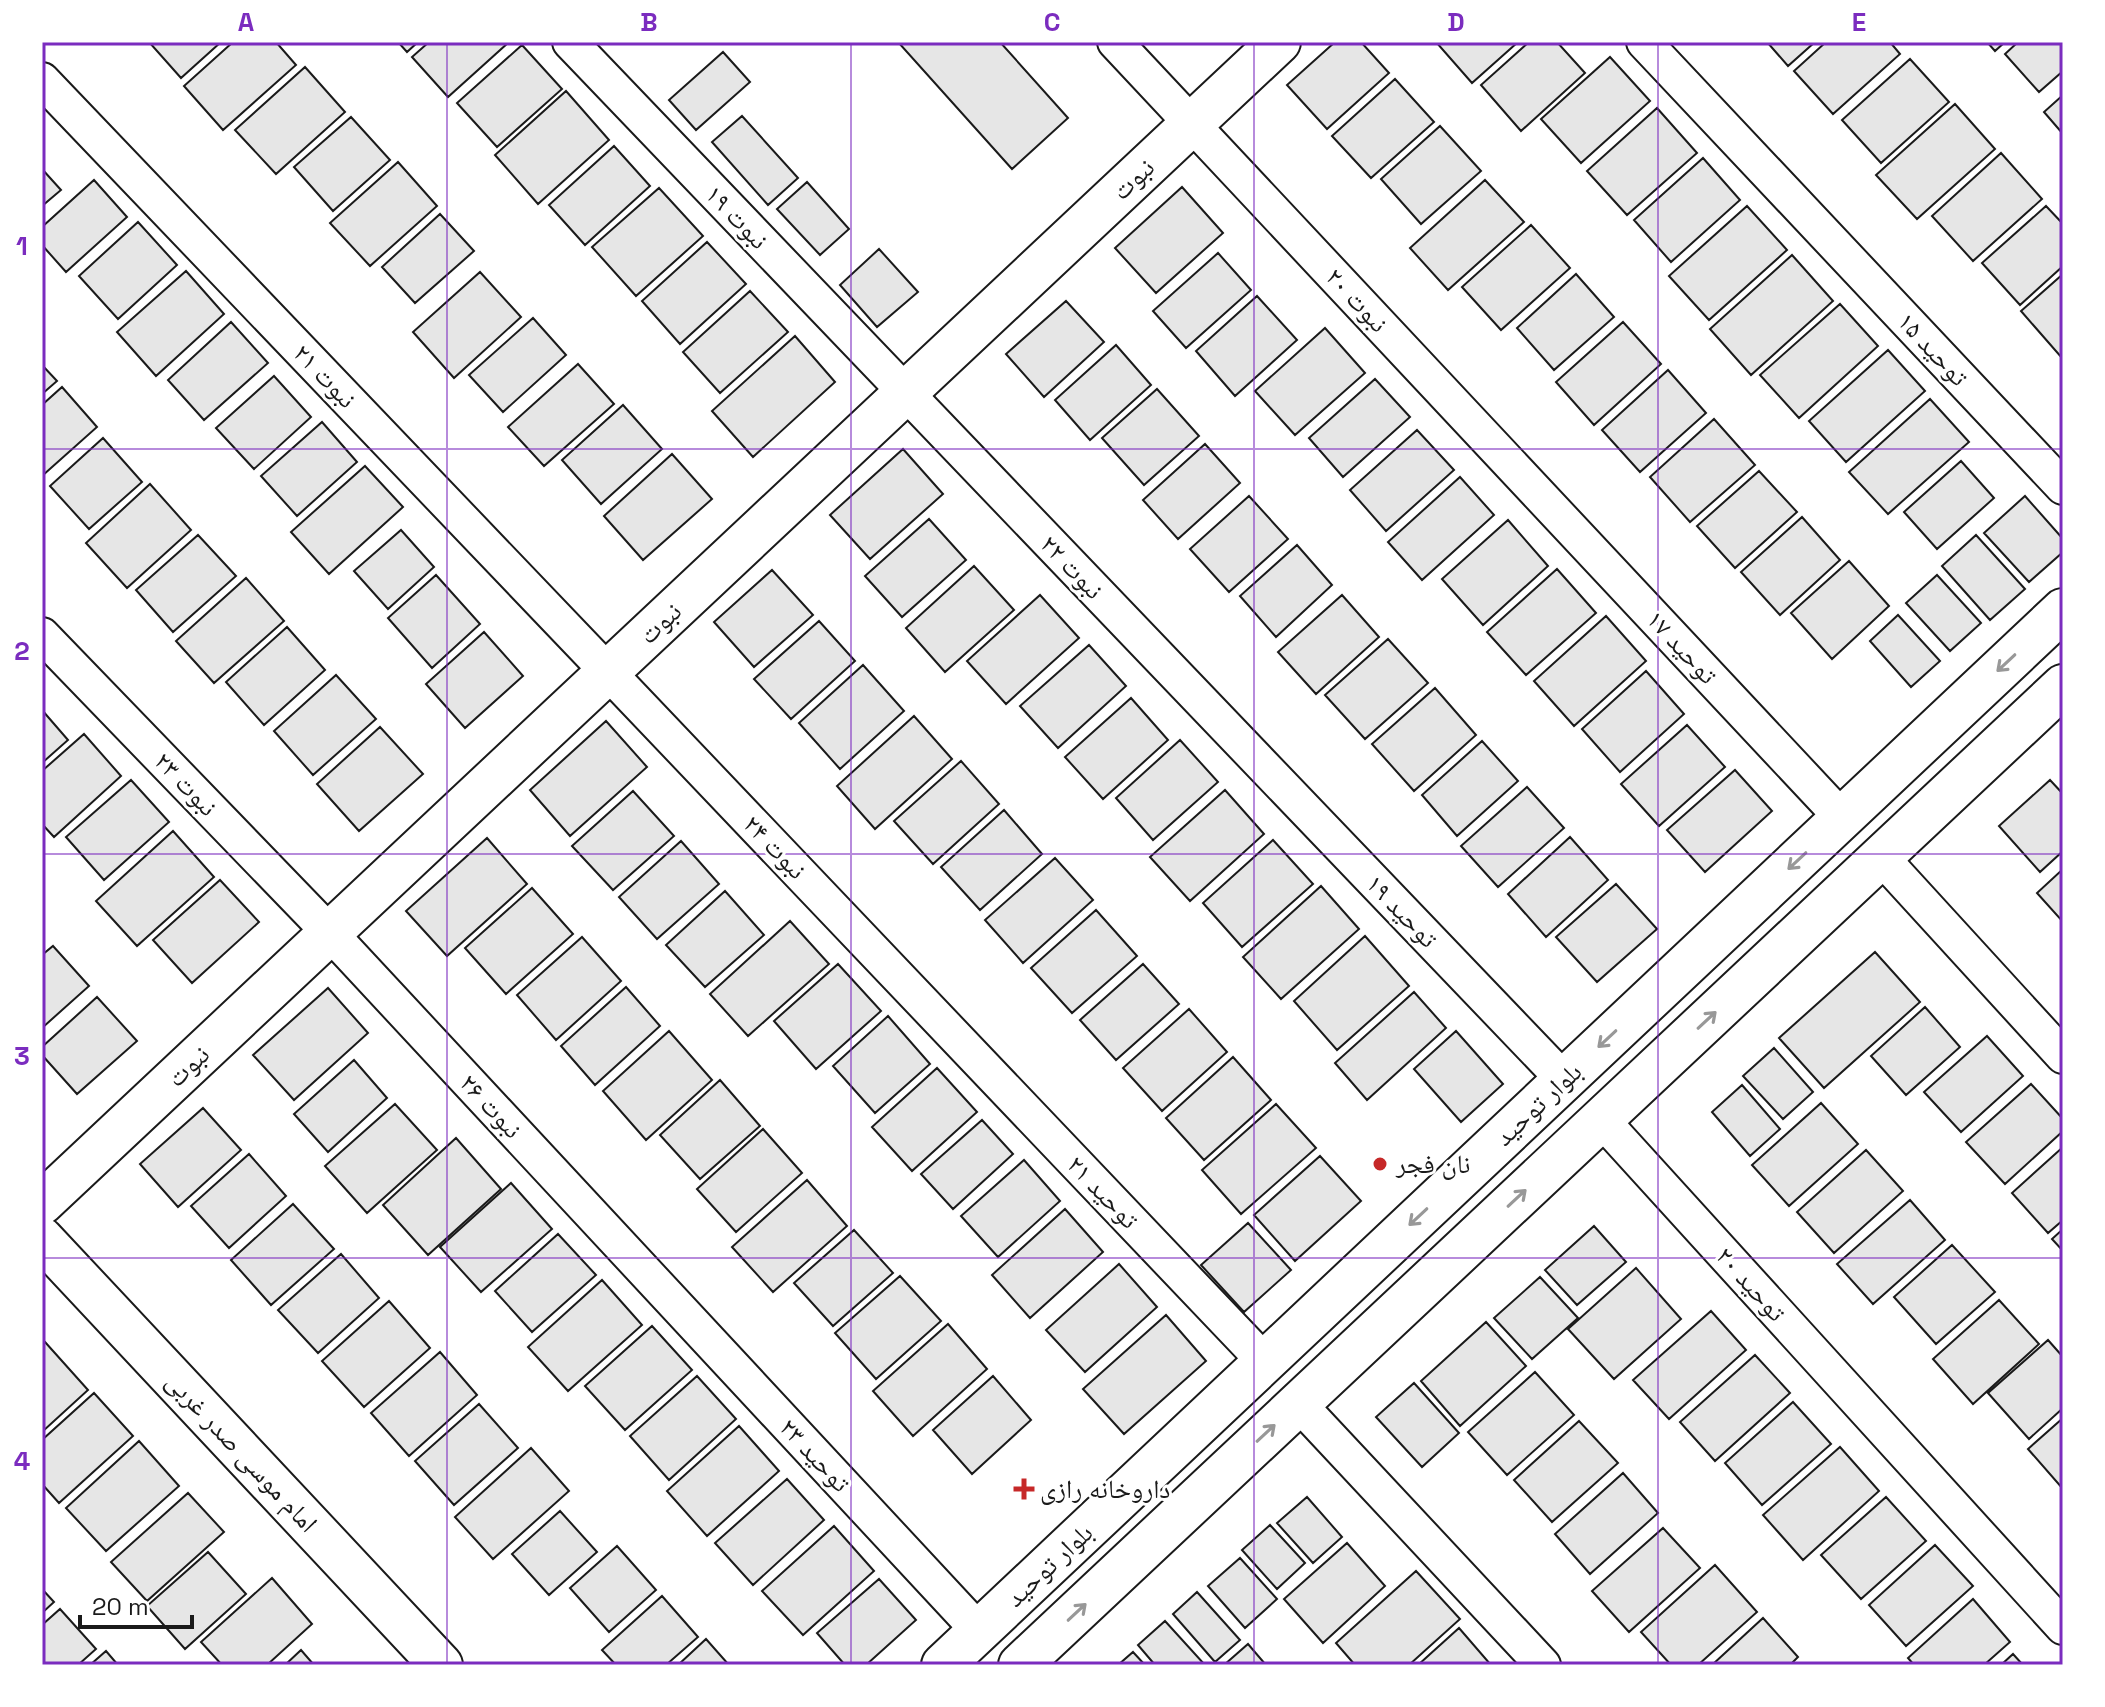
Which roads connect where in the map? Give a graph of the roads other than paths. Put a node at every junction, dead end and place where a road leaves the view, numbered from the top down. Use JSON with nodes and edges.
{"nodes":[{"id":1,"x":570,"y":42,"type":"edge"},
{"id":2,"x":1115,"y":42,"type":"edge"},
{"id":3,"x":1279,"y":42,"type":"edge"},
{"id":4,"x":1644,"y":42,"type":"edge"},
{"id":5,"x":42,"y":80,"type":"edge"},
{"id":6,"x":1192,"y":124,"type":"junction"},
{"id":7,"x":905,"y":393,"type":"junction"},
{"id":8,"x":1522,"y":476,"type":"joint"},
{"id":9,"x":2063,"y":487,"type":"edge"},
{"id":10,"x":2063,"y":610,"type":"edge"},
{"id":11,"x":42,"y":635,"type":"edge"},
{"id":12,"x":608,"y":672,"type":"junction"},
{"id":13,"x":2063,"y":686,"type":"edge"},
{"id":14,"x":1240,"y":742,"type":"joint"},
{"id":15,"x":1842,"y":818,"type":"junction"},
{"id":16,"x":1881,"y":857,"type":"junction"},
{"id":17,"x":330,"y":933,"type":"junction"},
{"id":18,"x":941,"y":1022,"type":"joint"},
{"id":19,"x":2063,"y":1056,"type":"edge"},
{"id":20,"x":1564,"y":1080,"type":"junction"},
{"id":21,"x":1601,"y":1119,"type":"junction"},
{"id":22,"x":42,"y":1203,"type":"edge"},
{"id":23,"x":42,"y":1239,"type":"edge"},
{"id":24,"x":651,"y":1279,"type":"joint"},
{"id":25,"x":1265,"y":1362,"type":"junction"},
{"id":26,"x":1298,"y":1403,"type":"junction"},
{"id":27,"x":2063,"y":1627,"type":"edge"},
{"id":28,"x":979,"y":1631,"type":"junction"},
{"id":29,"x":441,"y":1665,"type":"edge"},
{"id":30,"x":943,"y":1665,"type":"edge"},
{"id":31,"x":1020,"y":1665,"type":"edge"},
{"id":32,"x":1543,"y":1665,"type":"edge"}],
"edges":[{"from":1,"to":7,"type":"street","name":"نبوت ۱۹"},
{"from":2,"to":6,"type":"street","name":"نبوت ۲۰"},
{"from":3,"to":6,"type":"street","name":"نبوت"},
{"from":4,"to":9,"type":"street","name":"توحید ۱۵"},
{"from":5,"to":12,"type":"street","name":"نبوت ۲۱"},
{"from":6,"to":7,"type":"street","name":"نبوت"},
{"from":6,"to":8,"type":"street","name":"نبوت ۲۰"},
{"from":7,"to":12,"type":"street","name":"نبوت"},
{"from":7,"to":14,"type":"street","name":"نبوت ۲۲"},
{"from":8,"to":15,"type":"street","name":"توحید ۱۷"},
{"from":10,"to":15,"type":"street","name":"بلوار توحید","one_way":true},
{"from":11,"to":17,"type":"street","name":"نبوت ۲۳"},
{"from":12,"to":17,"type":"street","name":"نبوت"},
{"from":12,"to":18,"type":"street","name":"نبوت ۲۴"},
{"from":13,"to":16,"type":"street","name":"بلوار توحید"},
{"from":14,"to":20,"type":"street","name":"توحید ۱۹"},
{"from":15,"to":20,"type":"street","name":"بلوار توحید","one_way":true},
{"from":16,"to":19,"type":"street"},
{"from":21,"to":16,"type":"street","name":"بلوار توحید","one_way":true},
{"from":17,"to":22,"type":"street","name":"نبوت"},
{"from":17,"to":24,"type":"street","name":"نبوت ۲۶"},
{"from":18,"to":25,"type":"street","name":"توحید ۲۱"},
{"from":20,"to":25,"type":"street","name":"بلوار توحید","one_way":true},
{"from":26,"to":21,"type":"street","name":"بلوار توحید","one_way":true},
{"from":21,"to":27,"type":"street","name":"توحید ۲۰"},
{"from":23,"to":29,"type":"street","name":"امام موسی صدر غربی"},
{"from":24,"to":28,"type":"street","name":"توحید ۲۳"},
{"from":25,"to":28,"type":"street","name":"بلوار توحید"},
{"from":31,"to":26,"type":"street","name":"بلوار توحید","one_way":true},
{"from":26,"to":32,"type":"street"},
{"from":28,"to":30,"type":"street","name":"بلوار توحید"}]}
